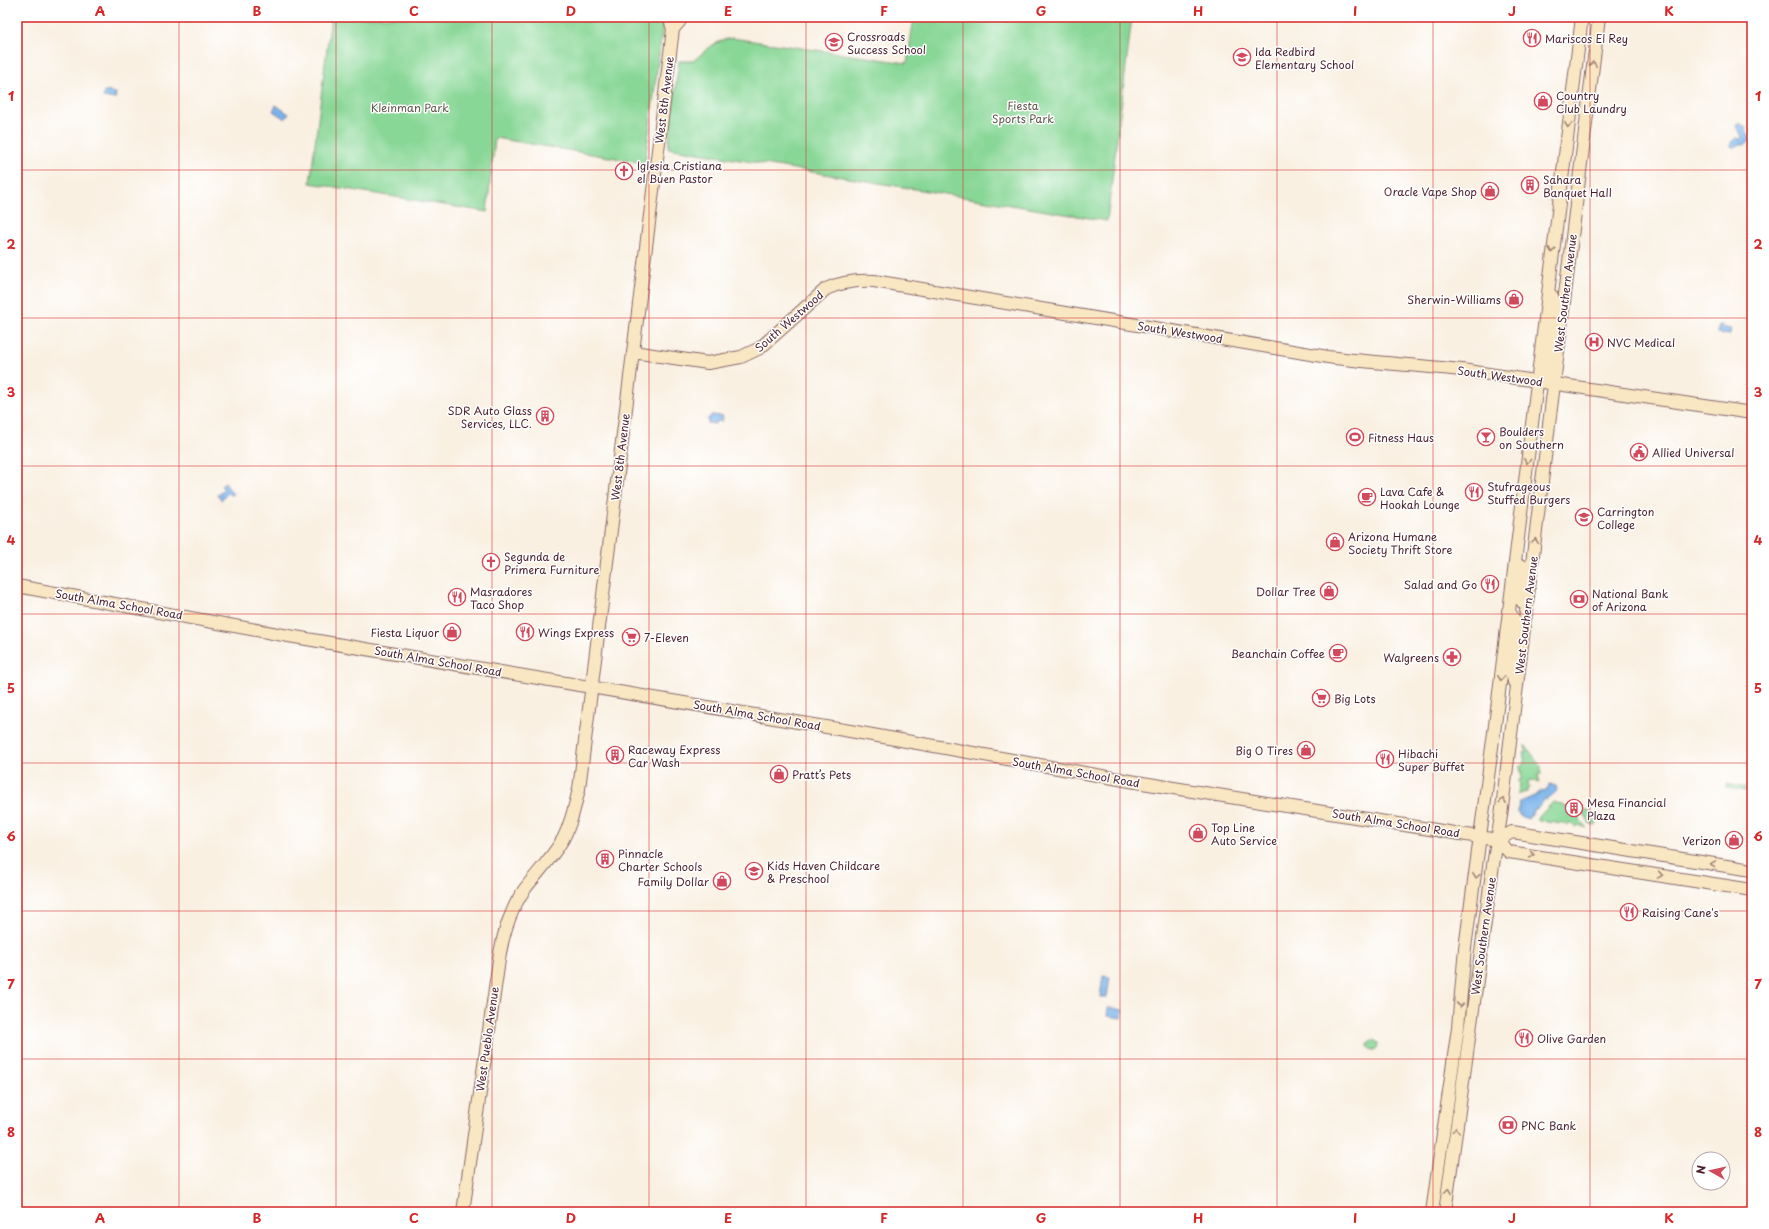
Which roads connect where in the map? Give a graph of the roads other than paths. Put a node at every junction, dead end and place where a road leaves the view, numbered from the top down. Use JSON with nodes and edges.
{"nodes":[{"id":1,"x":669,"y":17,"type":"edge"},
{"id":2,"x":680,"y":17,"type":"edge"},
{"id":3,"x":1582,"y":17,"type":"edge"},
{"id":4,"x":1599,"y":17,"type":"edge"},
{"id":5,"x":673,"y":29,"type":"junction"},
{"id":6,"x":1580,"y":30,"type":"junction"},
{"id":7,"x":1589,"y":102,"type":"junction"},
{"id":8,"x":1557,"y":212,"type":"junction"},
{"id":9,"x":1575,"y":213,"type":"junction"},
{"id":10,"x":1549,"y":282,"type":"junction"},
{"id":11,"x":633,"y":352,"type":"junction"},
{"id":12,"x":1536,"y":381,"type":"junction"},
{"id":13,"x":1553,"y":383,"type":"junction"},
{"id":14,"x":1752,"y":413,"type":"edge"},
{"id":15,"x":1543,"y":476,"type":"junction"},
{"id":16,"x":1519,"y":521,"type":"junction"},
{"id":17,"x":17,"y":586,"type":"edge"},
{"id":18,"x":1527,"y":607,"type":"junction"},
{"id":19,"x":1508,"y":612,"type":"junction"},
{"id":20,"x":592,"y":688,"type":"junction"},
{"id":21,"x":1516,"y":697,"type":"junction"},
{"id":22,"x":1481,"y":837,"type":"junction"},
{"id":23,"x":1498,"y":840,"type":"junction"},
{"id":24,"x":1752,"y":870,"type":"edge"},
{"id":25,"x":536,"y":875,"type":"joint"},
{"id":26,"x":1752,"y":890,"type":"edge"},
{"id":27,"x":463,"y":1212,"type":"edge"},
{"id":28,"x":1432,"y":1212,"type":"edge"},
{"id":29,"x":1445,"y":1212,"type":"edge"}],
"edges":[{"from":1,"to":5,"type":"main road","name":"West 8th Avenue"},
{"from":2,"to":5,"type":"main road","name":"West 8th Avenue"},
{"from":3,"to":6,"type":"main road","name":"West Southern Avenue"},
{"from":7,"to":4,"type":"main road","name":"West Southern Avenue","one_way":true},
{"from":5,"to":11,"type":"main road","name":"West 8th Avenue"},
{"from":6,"to":7,"type":"main road"},
{"from":6,"to":8,"type":"main road","name":"West Southern Avenue","one_way":true},
{"from":7,"to":9,"type":"main road","name":"West Southern Avenue"},
{"from":8,"to":9,"type":"main road"},
{"from":8,"to":10,"type":"main road","name":"West Southern Avenue","one_way":true},
{"from":9,"to":13,"type":"main road","name":"West Southern Avenue"},
{"from":10,"to":12,"type":"main road","name":"West Southern Avenue"},
{"from":10,"to":13,"type":"main road"},
{"from":11,"to":12,"type":"main road","name":"South Westwood"},
{"from":11,"to":20,"type":"main road","name":"West 8th Avenue"},
{"from":12,"to":13,"type":"main road","name":"South Westwood"},
{"from":12,"to":15,"type":"main road"},
{"from":12,"to":16,"type":"main road","name":"West Southern Avenue","one_way":true},
{"from":13,"to":14,"type":"main road","name":"South Westwood"},
{"from":13,"to":15,"type":"main road","name":"West Southern Avenue"},
{"from":18,"to":15,"type":"main road","name":"West Southern Avenue","one_way":true},
{"from":16,"to":18,"type":"main road"},
{"from":16,"to":19,"type":"main road","name":"West Southern Avenue"},
{"from":17,"to":20,"type":"main road","name":"South Alma School Road"},
{"from":18,"to":21,"type":"main road","name":"West Southern Avenue"},
{"from":19,"to":21,"type":"main road"},
{"from":19,"to":22,"type":"main road","name":"West Southern Avenue","one_way":true},
{"from":20,"to":22,"type":"main road","name":"South Alma School Road"},
{"from":20,"to":25,"type":"main road","name":"West 8th Avenue"},
{"from":23,"to":21,"type":"main road","name":"West Southern Avenue","one_way":true},
{"from":22,"to":23,"type":"main road","name":"South Alma School Road"},
{"from":22,"to":28,"type":"main road","name":"West Southern Avenue","one_way":true},
{"from":24,"to":23,"type":"main road","one_way":true},
{"from":23,"to":26,"type":"main road","one_way":true},
{"from":29,"to":23,"type":"main road","name":"West Southern Avenue","one_way":true},
{"from":25,"to":27,"type":"main road","name":"West Pueblo Avenue"}]}
